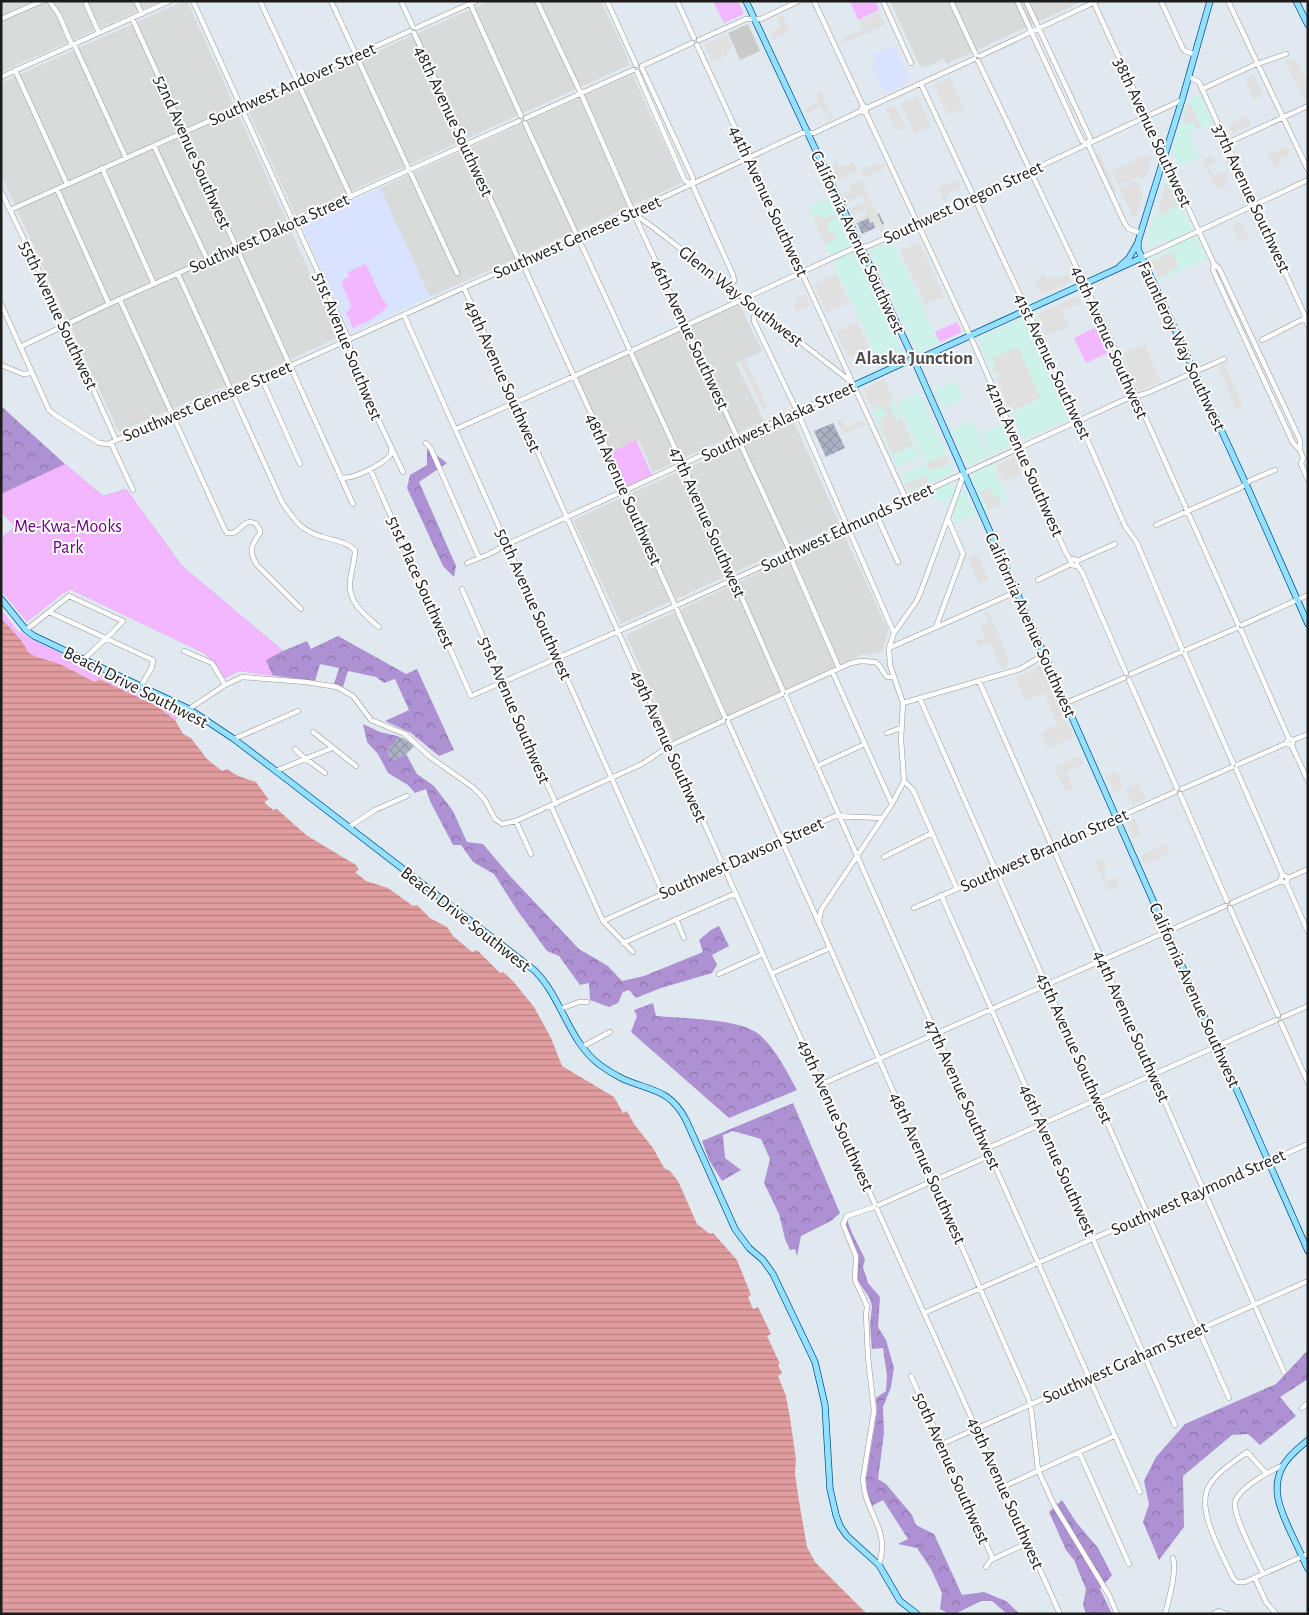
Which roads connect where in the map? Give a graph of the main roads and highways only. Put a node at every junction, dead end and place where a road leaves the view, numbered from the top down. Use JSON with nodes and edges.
{"nodes":[{"id":1,"x":746,"y":1,"type":"edge"},
{"id":2,"x":1210,"y":1,"type":"edge"},
{"id":3,"x":1214,"y":1,"type":"edge"},
{"id":4,"x":1296,"y":1,"type":"edge"},
{"id":5,"x":1208,"y":8,"type":"junction"},
{"id":6,"x":1308,"y":25,"type":"edge"},
{"id":7,"x":1138,"y":242,"type":"junction"},
{"id":8,"x":1141,"y":258,"type":"junction"},
{"id":9,"x":1112,"y":272,"type":"junction"},
{"id":10,"x":914,"y":360,"type":"junction"},
{"id":11,"x":855,"y":385,"type":"road end"},
{"id":12,"x":1,"y":599,"type":"edge"},
{"id":13,"x":1308,"y":624,"type":"edge"},
{"id":14,"x":1308,"y":1251,"type":"edge"},
{"id":15,"x":1308,"y":1440,"type":"edge"},
{"id":16,"x":1305,"y":1555,"type":"edge"},
{"id":17,"x":1308,"y":1568,"type":"edge"},
{"id":18,"x":917,"y":1614,"type":"edge"}],
"edges":[{"from":1,"to":10,"type":"main road","name":"California Avenue Southwest"},
{"from":2,"to":5,"type":"main road","name":"Fauntleroy Way Southwest"},
{"from":3,"to":5,"type":"main road"},
{"from":4,"to":6,"type":"main road"},
{"from":5,"to":7,"type":"main road","name":"Fauntleroy Way Southwest"},
{"from":7,"to":8,"type":"main road","name":"Fauntleroy Way Southwest"},
{"from":7,"to":9,"type":"main road"},
{"from":8,"to":9,"type":"main road","name":"Southwest Alaska Street"},
{"from":8,"to":13,"type":"main road","name":"Fauntleroy Way Southwest"},
{"from":9,"to":10,"type":"main road","name":"Southwest Alaska Street"},
{"from":10,"to":11,"type":"main road","name":"Southwest Alaska Street"},
{"from":10,"to":14,"type":"main road","name":"California Avenue Southwest"},
{"from":12,"to":18,"type":"main road","name":"Beach Drive Southwest"},
{"from":15,"to":16,"type":"main road"},
{"from":16,"to":17,"type":"main road"}]}
